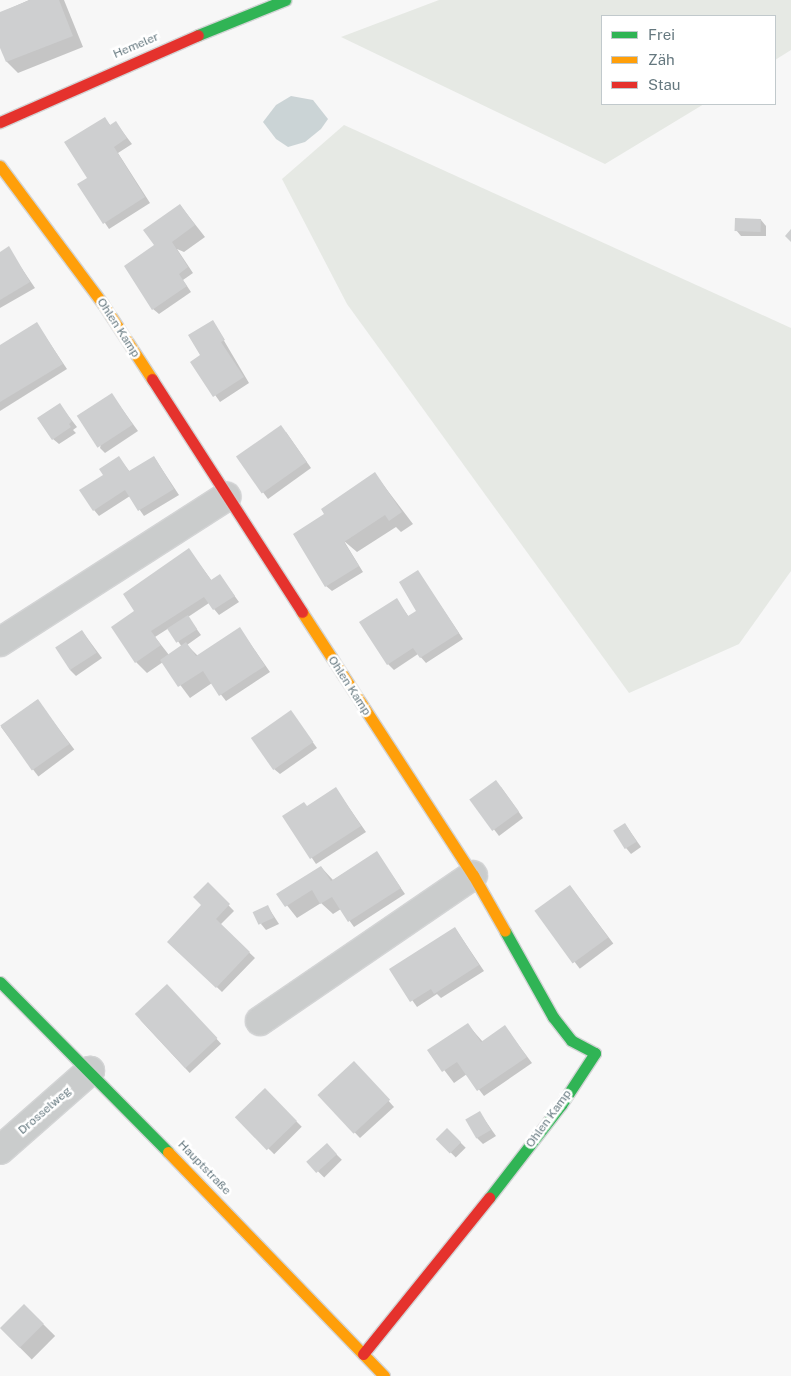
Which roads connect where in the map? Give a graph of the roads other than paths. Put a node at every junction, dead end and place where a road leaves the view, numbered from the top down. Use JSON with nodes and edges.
{"nodes":[{"id":1,"x":285,"y":0,"type":"edge"},
{"id":2,"x":0,"y":122,"type":"edge"},
{"id":3,"x":0,"y":166,"type":"edge"},
{"id":4,"x":226,"y":497,"type":"junction"},
{"id":5,"x":0,"y":642,"type":"edge"},
{"id":6,"x":473,"y":875,"type":"junction"},
{"id":7,"x":0,"y":982,"type":"edge"},
{"id":8,"x":260,"y":1021,"type":"dead end"},
{"id":9,"x":90,"y":1071,"type":"junction"},
{"id":10,"x":0,"y":1150,"type":"edge"},
{"id":11,"x":363,"y":1354,"type":"junction"},
{"id":12,"x":384,"y":1376,"type":"edge"}],
"edges":[{"from":1,"to":2,"type":"street","name":"Hemeler"},
{"from":3,"to":4,"type":"street","name":"Ohlen Kamp"},
{"from":4,"to":5,"type":"street"},
{"from":4,"to":6,"type":"street","name":"Ohlen Kamp"},
{"from":6,"to":8,"type":"street"},
{"from":6,"to":11,"type":"street","name":"Ohlen Kamp"},
{"from":7,"to":9,"type":"street","name":"Hauptstraße"},
{"from":9,"to":10,"type":"street","name":"Drosselweg"},
{"from":9,"to":11,"type":"street","name":"Hauptstraße"},
{"from":11,"to":12,"type":"street","name":"Hauptstraße"}]}
